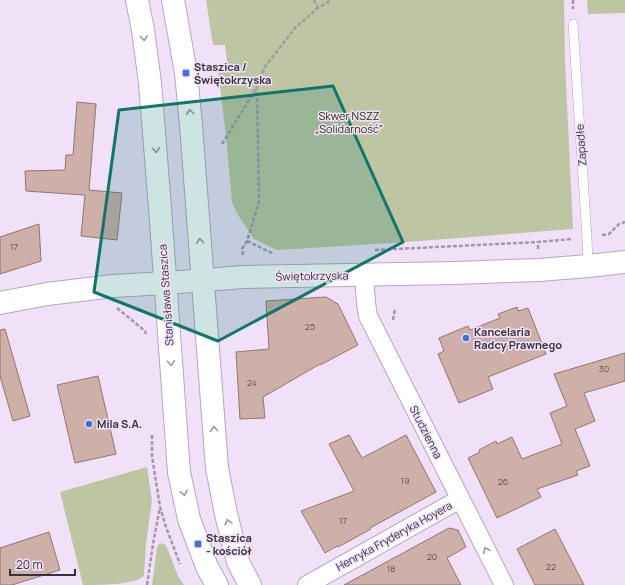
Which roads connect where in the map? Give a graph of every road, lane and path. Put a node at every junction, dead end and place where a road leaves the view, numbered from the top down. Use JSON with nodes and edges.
{"nodes":[{"id":1,"x":138,"y":0,"type":"edge"},
{"id":2,"x":173,"y":0,"type":"edge"},
{"id":3,"x":314,"y":0,"type":"edge"},
{"id":4,"x":331,"y":0,"type":"edge"},
{"id":5,"x":318,"y":8,"type":"junction"},
{"id":6,"x":573,"y":24,"type":"dead end"},
{"id":7,"x":257,"y":87,"type":"junction"},
{"id":8,"x":222,"y":144,"type":"dead end"},
{"id":9,"x":625,"y":222,"type":"edge"},
{"id":10,"x":587,"y":238,"type":"junction"},
{"id":11,"x":538,"y":242,"type":"dead end"},
{"id":12,"x":372,"y":251,"type":"dead end"},
{"id":13,"x":278,"y":255,"type":"dead end"},
{"id":14,"x":625,"y":262,"type":"edge"},
{"id":15,"x":588,"y":266,"type":"junction"},
{"id":16,"x":364,"y":275,"type":"junction"},
{"id":17,"x":203,"y":280,"type":"junction"},
{"id":18,"x":166,"y":283,"type":"junction"},
{"id":19,"x":0,"y":303,"type":"edge"},
{"id":20,"x":460,"y":499,"type":"junction"},
{"id":21,"x":160,"y":507,"type":"dead end"},
{"id":22,"x":147,"y":585,"type":"edge"},
{"id":23,"x":217,"y":585,"type":"edge"},
{"id":24,"x":250,"y":585,"type":"edge"},
{"id":25,"x":307,"y":585,"type":"edge"},
{"id":26,"x":504,"y":585,"type":"edge"}],
"edges":[{"from":1,"to":18,"type":"main road","name":"Stanisława Staszica","one_way":true},
{"from":17,"to":2,"type":"main road","one_way":true},
{"from":3,"to":5,"type":"path"},
{"from":4,"to":5,"type":"path"},
{"from":5,"to":7,"type":"path"},
{"from":6,"to":10,"type":"lane","name":"Zapadłe"},
{"from":7,"to":8,"type":"path"},
{"from":7,"to":13,"type":"path"},
{"from":9,"to":10,"type":"path"},
{"from":10,"to":15,"type":"lane","name":"Zapadłe"},
{"from":11,"to":12,"type":"path"},
{"from":14,"to":15,"type":"main road","name":"Świętokrzyska"},
{"from":15,"to":16,"type":"main road","name":"Świętokrzyska"},
{"from":16,"to":17,"type":"main road","name":"Świętokrzyska"},
{"from":16,"to":20,"type":"street","name":"Studzienna"},
{"from":17,"to":18,"type":"main road","name":"Świętokrzyska"},
{"from":24,"to":17,"type":"main road","one_way":true},
{"from":18,"to":19,"type":"main road","name":"Świętokrzyska"},
{"from":18,"to":23,"type":"main road","name":"Stanisława Staszica","one_way":true},
{"from":20,"to":25,"type":"street","name":"Henryka Fryderyka Hoyera"},
{"from":26,"to":20,"type":"street","name":"Studzienna","one_way":true},
{"from":21,"to":22,"type":"path"}]}
